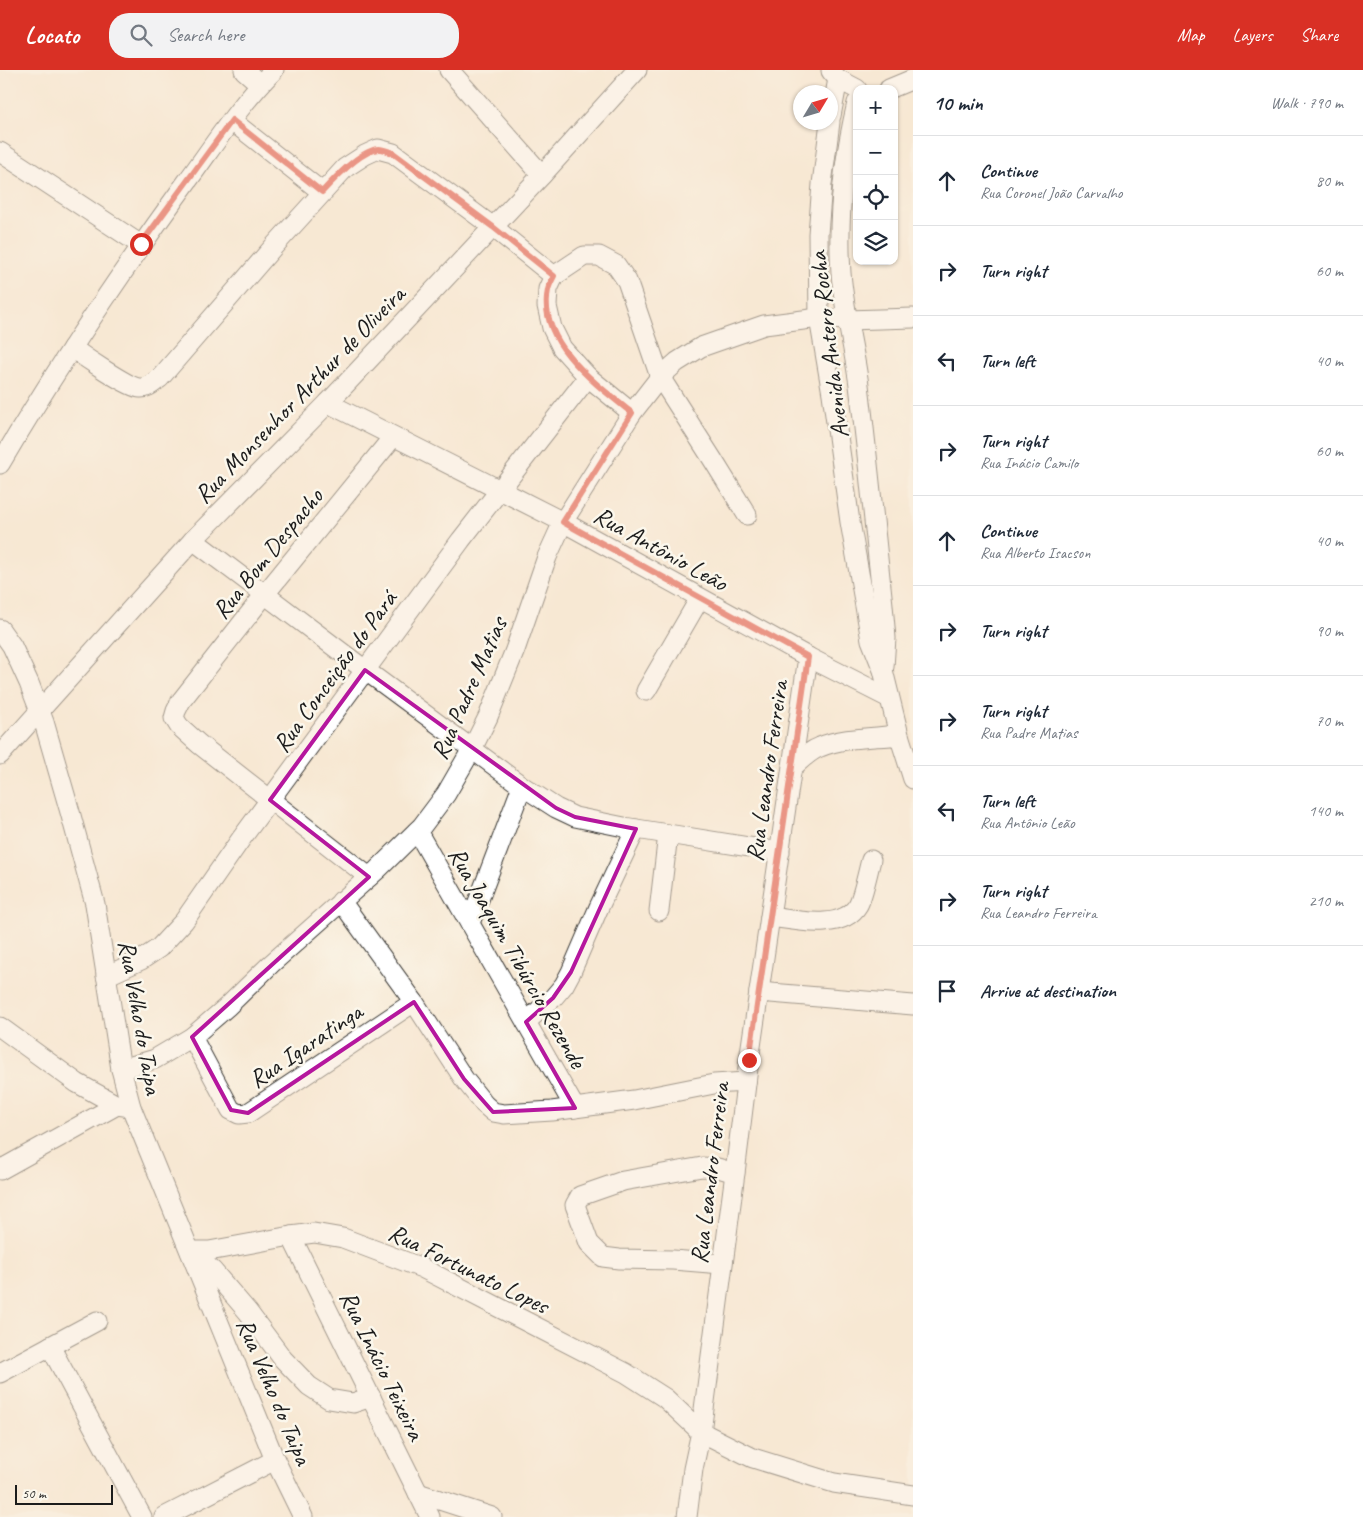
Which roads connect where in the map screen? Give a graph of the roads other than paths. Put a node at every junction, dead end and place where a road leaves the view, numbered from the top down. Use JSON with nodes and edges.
{"nodes":[{"id":1,"x":244,"y":70,"type":"edge"},
{"id":2,"x":274,"y":70,"type":"edge"},
{"id":3,"x":449,"y":70,"type":"edge"},
{"id":4,"x":637,"y":70,"type":"edge"},
{"id":5,"x":834,"y":75,"type":"edge"},
{"id":6,"x":913,"y":79,"type":"edge"},
{"id":7,"x":260,"y":84,"type":"junction"},
{"id":8,"x":898,"y":85,"type":"edge"},
{"id":9,"x":853,"y":87,"type":"edge"},
{"id":10,"x":232,"y":120,"type":"junction"},
{"id":11,"x":853,"y":120,"type":"edge"},
{"id":12,"x":829,"y":130,"type":"edge"},
{"id":13,"x":0,"y":152,"type":"edge"},
{"id":14,"x":542,"y":175,"type":"junction"},
{"id":15,"x":322,"y":192,"type":"junction"},
{"id":16,"x":493,"y":227,"type":"junction"},
{"id":17,"x":818,"y":234,"type":"junction"},
{"id":18,"x":841,"y":237,"type":"junction"},
{"id":19,"x":141,"y":244,"type":"junction"},
{"id":20,"x":554,"y":276,"type":"junction"},
{"id":21,"x":819,"y":318,"type":"junction"},
{"id":22,"x":913,"y":318,"type":"edge"},
{"id":23,"x":847,"y":320,"type":"junction"},
{"id":24,"x":72,"y":348,"type":"junction"},
{"id":25,"x":588,"y":377,"type":"junction"},
{"id":26,"x":660,"y":377,"type":"junction"},
{"id":27,"x":860,"y":393,"type":"junction"},
{"id":28,"x":832,"y":394,"type":"junction"},
{"id":29,"x":328,"y":403,"type":"junction"},
{"id":30,"x":632,"y":413,"type":"junction"},
{"id":31,"x":394,"y":437,"type":"junction"},
{"id":32,"x":0,"y":464,"type":"edge"},
{"id":33,"x":500,"y":490,"type":"junction"},
{"id":34,"x":747,"y":515,"type":"dead end"},
{"id":35,"x":563,"y":522,"type":"junction"},
{"id":36,"x":193,"y":540,"type":"junction"},
{"id":37,"x":265,"y":594,"type":"junction"},
{"id":38,"x":700,"y":598,"type":"junction"},
{"id":39,"x":0,"y":629,"type":"edge"},
{"id":40,"x":808,"y":657,"type":"junction"},
{"id":41,"x":365,"y":670,"type":"junction"},
{"id":42,"x":883,"y":670,"type":"junction"},
{"id":43,"x":646,"y":691,"type":"dead end"},
{"id":44,"x":889,"y":698,"type":"junction"},
{"id":45,"x":40,"y":710,"type":"junction"},
{"id":46,"x":899,"y":735,"type":"junction"},
{"id":47,"x":472,"y":749,"type":"junction"},
{"id":48,"x":0,"y":755,"type":"edge"},
{"id":49,"x":792,"y":768,"type":"junction"},
{"id":50,"x":913,"y":779,"type":"edge"},
{"id":51,"x":522,"y":786,"type":"junction"},
{"id":52,"x":270,"y":800,"type":"junction"},
{"id":53,"x":636,"y":829,"type":"junction"},
{"id":54,"x":417,"y":831,"type":"junction"},
{"id":55,"x":668,"y":834,"type":"junction"},
{"id":56,"x":780,"y":852,"type":"junction"},
{"id":57,"x":872,"y":860,"type":"dead end"},
{"id":58,"x":370,"y":877,"type":"junction"},
{"id":59,"x":341,"y":901,"type":"junction"},
{"id":60,"x":658,"y":911,"type":"dead end"},
{"id":61,"x":770,"y":916,"type":"junction"},
{"id":62,"x":470,"y":923,"type":"junction"},
{"id":63,"x":106,"y":976,"type":"junction"},
{"id":64,"x":759,"y":992,"type":"junction"},
{"id":65,"x":414,"y":1002,"type":"junction"},
{"id":66,"x":913,"y":1005,"type":"edge"},
{"id":67,"x":526,"y":1022,"type":"junction"},
{"id":68,"x":0,"y":1027,"type":"edge"},
{"id":69,"x":192,"y":1037,"type":"junction"},
{"id":70,"x":121,"y":1070,"type":"junction"},
{"id":71,"x":746,"y":1082,"type":"junction"},
{"id":72,"x":124,"y":1106,"type":"junction"},
{"id":73,"x":575,"y":1108,"type":"junction"},
{"id":74,"x":0,"y":1170,"type":"edge"},
{"id":75,"x":735,"y":1172,"type":"junction"},
{"id":76,"x":291,"y":1236,"type":"junction"},
{"id":77,"x":190,"y":1251,"type":"junction"},
{"id":78,"x":722,"y":1264,"type":"junction"},
{"id":79,"x":97,"y":1321,"type":"dead end"},
{"id":80,"x":50,"y":1346,"type":"junction"},
{"id":81,"x":0,"y":1373,"type":"edge"},
{"id":82,"x":371,"y":1397,"type":"junction"},
{"id":83,"x":700,"y":1432,"type":"junction"},
{"id":84,"x":276,"y":1460,"type":"junction"},
{"id":85,"x":418,"y":1493,"type":"junction"},
{"id":86,"x":913,"y":1495,"type":"edge"},
{"id":87,"x":142,"y":1517,"type":"edge"},
{"id":88,"x":164,"y":1517,"type":"edge"},
{"id":89,"x":303,"y":1517,"type":"edge"},
{"id":90,"x":430,"y":1517,"type":"edge"},
{"id":91,"x":492,"y":1517,"type":"edge"},
{"id":92,"x":687,"y":1517,"type":"edge"}],
"edges":[{"from":1,"to":7,"type":"street"},
{"from":2,"to":7,"type":"street"},
{"from":3,"to":14,"type":"street"},
{"from":4,"to":14,"type":"street","name":"Rua Monsenhor Arthur de Oliveira"},
{"from":5,"to":9,"type":"street"},
{"from":6,"to":8,"type":"street"},
{"from":7,"to":10,"type":"street"},
{"from":10,"to":15,"type":"street"},
{"from":10,"to":19,"type":"street"},
{"from":11,"to":18,"type":"street","name":"Avenida Antero Rocha"},
{"from":12,"to":17,"type":"street","name":"Avenida Antero Rocha"},
{"from":13,"to":19,"type":"street"},
{"from":14,"to":16,"type":"street","name":"Rua Monsenhor Arthur de Oliveira"},
{"from":15,"to":16,"type":"street"},
{"from":15,"to":24,"type":"street"},
{"from":16,"to":20,"type":"street"},
{"from":16,"to":29,"type":"street","name":"Rua Monsenhor Arthur de Oliveira"},
{"from":17,"to":18,"type":"street"},
{"from":17,"to":21,"type":"street","name":"Avenida Antero Rocha"},
{"from":18,"to":23,"type":"street","name":"Avenida Antero Rocha"},
{"from":19,"to":24,"type":"street"},
{"from":20,"to":25,"type":"street"},
{"from":20,"to":26,"type":"street"},
{"from":21,"to":23,"type":"street","name":"Rua Padre Matias"},
{"from":21,"to":26,"type":"street","name":"Rua Padre Matias"},
{"from":21,"to":28,"type":"street","name":"Avenida Antero Rocha"},
{"from":22,"to":23,"type":"street","name":"Rua Padre Matias"},
{"from":23,"to":27,"type":"street","name":"Avenida Antero Rocha"},
{"from":24,"to":32,"type":"street"},
{"from":25,"to":30,"type":"street"},
{"from":25,"to":33,"type":"street","name":"Rua Conceição do Pará"},
{"from":26,"to":30,"type":"street","name":"Rua Padre Matias"},
{"from":26,"to":34,"type":"street"},
{"from":27,"to":28,"type":"street"},
{"from":27,"to":42,"type":"street","name":"Avenida Antero Rocha"},
{"from":28,"to":42,"type":"street","name":"Avenida Antero Rocha"},
{"from":29,"to":31,"type":"street","name":"Rua Antônio Leão"},
{"from":29,"to":36,"type":"street","name":"Rua Monsenhor Arthur de Oliveira"},
{"from":30,"to":35,"type":"street","name":"Rua Padre Matias"},
{"from":31,"to":33,"type":"street","name":"Rua Antônio Leão"},
{"from":31,"to":37,"type":"street","name":"Rua Bom Despacho"},
{"from":33,"to":35,"type":"street","name":"Rua Antônio Leão"},
{"from":33,"to":41,"type":"street","name":"Rua Conceição do Pará"},
{"from":35,"to":38,"type":"street","name":"Rua Antônio Leão"},
{"from":35,"to":47,"type":"street","name":"Rua Padre Matias"},
{"from":36,"to":37,"type":"street"},
{"from":36,"to":45,"type":"street","name":"Rua Monsenhor Arthur de Oliveira"},
{"from":37,"to":41,"type":"street"},
{"from":37,"to":52,"type":"street","name":"Rua Bom Despacho"},
{"from":38,"to":40,"type":"street","name":"Rua Antônio Leão"},
{"from":38,"to":43,"type":"street"},
{"from":39,"to":45,"type":"street","name":"Rua Velho do Taipa"},
{"from":40,"to":44,"type":"street","name":"Rua Antônio Leão"},
{"from":40,"to":49,"type":"street","name":"Rua Leandro Ferreira"},
{"from":41,"to":47,"type":"street"},
{"from":41,"to":52,"type":"street","name":"Rua Conceição do Pará"},
{"from":42,"to":44,"type":"street","name":"Avenida Antero Rocha"},
{"from":44,"to":46,"type":"street","name":"Avenida Antero Rocha"},
{"from":45,"to":48,"type":"street","name":"Rua Monsenhor Arthur de Oliveira"},
{"from":45,"to":63,"type":"street","name":"Rua Velho do Taipa"},
{"from":46,"to":49,"type":"street"},
{"from":46,"to":50,"type":"street","name":"Avenida Antero Rocha"},
{"from":47,"to":51,"type":"street"},
{"from":47,"to":54,"type":"street","name":"Rua Padre Matias"},
{"from":49,"to":56,"type":"street","name":"Rua Leandro Ferreira"},
{"from":51,"to":53,"type":"street"},
{"from":51,"to":62,"type":"street"},
{"from":52,"to":58,"type":"street"},
{"from":52,"to":63,"type":"street","name":"Rua Conceição do Pará"},
{"from":53,"to":55,"type":"street"},
{"from":53,"to":67,"type":"street"},
{"from":54,"to":58,"type":"street","name":"Rua Padre Matias"},
{"from":54,"to":62,"type":"street","name":"Rua Joaquim Tibúrcio Rezende"},
{"from":55,"to":56,"type":"street"},
{"from":55,"to":60,"type":"street"},
{"from":56,"to":61,"type":"street","name":"Rua Leandro Ferreira"},
{"from":57,"to":61,"type":"street"},
{"from":58,"to":59,"type":"street","name":"Rua Padre Matias"},
{"from":59,"to":65,"type":"street"},
{"from":59,"to":69,"type":"street","name":"Rua Padre Matias"},
{"from":61,"to":64,"type":"street","name":"Rua Leandro Ferreira"},
{"from":62,"to":67,"type":"street","name":"Rua Joaquim Tibúrcio Rezende"},
{"from":63,"to":70,"type":"street","name":"Rua Velho do Taipa"},
{"from":64,"to":66,"type":"street"},
{"from":64,"to":71,"type":"street","name":"Rua Leandro Ferreira"},
{"from":65,"to":69,"type":"street","name":"Rua Igaratinga"},
{"from":65,"to":73,"type":"street"},
{"from":67,"to":73,"type":"street","name":"Rua Joaquim Tibúrcio Rezende"},
{"from":68,"to":72,"type":"street"},
{"from":69,"to":70,"type":"street","name":"Rua Padre Matias"},
{"from":70,"to":72,"type":"street","name":"Rua Velho do Taipa"},
{"from":71,"to":73,"type":"street"},
{"from":71,"to":75,"type":"street","name":"Rua Leandro Ferreira"},
{"from":72,"to":74,"type":"street"},
{"from":72,"to":77,"type":"street","name":"Rua Velho do Taipa"},
{"from":75,"to":78,"type":"street","name":"Rua Leandro Ferreira"},
{"from":75,"to":78,"type":"street"},
{"from":76,"to":77,"type":"street","name":"Rua Fortunato Lopes"},
{"from":76,"to":82,"type":"street","name":"Rua Inácio Teixeira"},
{"from":76,"to":83,"type":"street","name":"Rua Fortunato Lopes"},
{"from":77,"to":82,"type":"street"},
{"from":77,"to":84,"type":"street","name":"Rua Velho do Taipa"},
{"from":78,"to":83,"type":"street","name":"Rua Leandro Ferreira"},
{"from":79,"to":80,"type":"street"},
{"from":80,"to":81,"type":"street"},
{"from":80,"to":87,"type":"street"},
{"from":82,"to":85,"type":"street","name":"Rua Inácio Teixeira"},
{"from":83,"to":86,"type":"street","name":"Rua Fortunato Lopes"},
{"from":83,"to":92,"type":"street","name":"Rua Leandro Ferreira"},
{"from":84,"to":88,"type":"street"},
{"from":84,"to":89,"type":"street","name":"Rua Velho do Taipa"},
{"from":85,"to":90,"type":"street","name":"Rua Inácio Teixeira"},
{"from":85,"to":91,"type":"street"}]}
